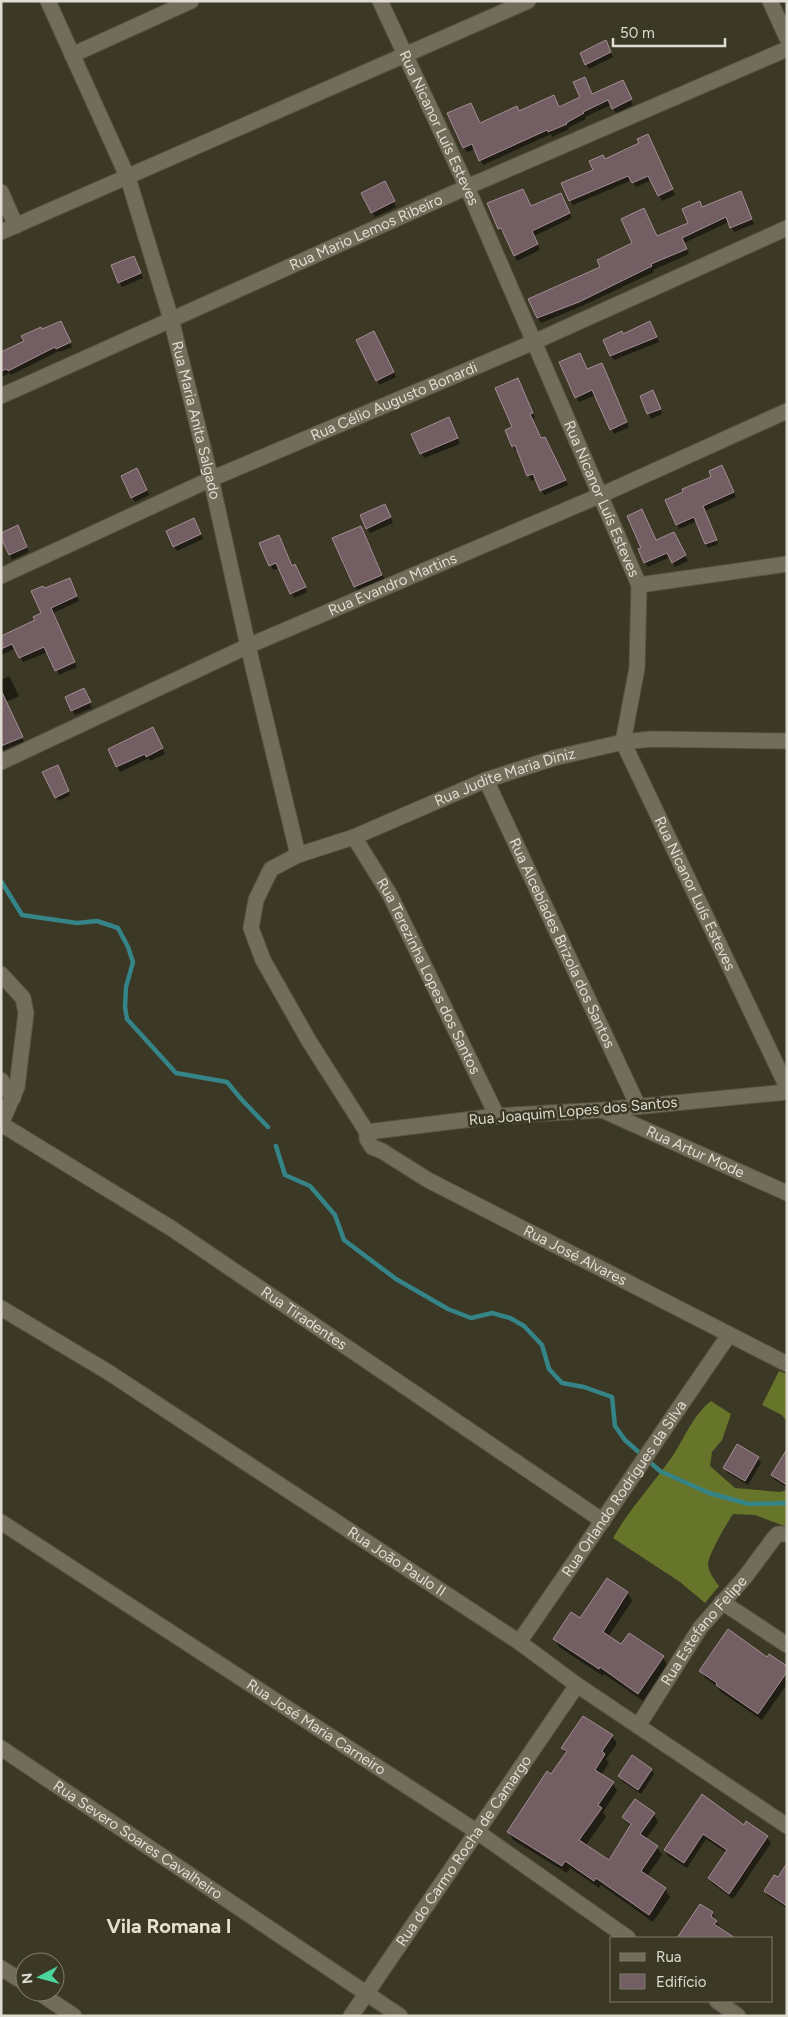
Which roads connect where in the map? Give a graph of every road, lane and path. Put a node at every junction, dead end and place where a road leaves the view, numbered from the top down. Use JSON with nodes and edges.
{"nodes":[{"id":1,"x":48,"y":1,"type":"edge"},
{"id":2,"x":191,"y":1,"type":"edge"},
{"id":3,"x":380,"y":1,"type":"edge"},
{"id":4,"x":528,"y":1,"type":"edge"},
{"id":5,"x":770,"y":1,"type":"edge"},
{"id":6,"x":787,"y":38,"type":"edge"},
{"id":7,"x":787,"y":49,"type":"edge"},
{"id":8,"x":72,"y":55,"type":"junction"},
{"id":9,"x":405,"y":55,"type":"junction"},
{"id":10,"x":128,"y":178,"type":"junction"},
{"id":11,"x":466,"y":187,"type":"junction"},
{"id":12,"x":1,"y":192,"type":"edge"},
{"id":13,"x":16,"y":226,"type":"junction"},
{"id":14,"x":787,"y":228,"type":"edge"},
{"id":15,"x":1,"y":232,"type":"edge"},
{"id":16,"x":171,"y":319,"type":"junction"},
{"id":17,"x":534,"y":342,"type":"junction"},
{"id":18,"x":1,"y":396,"type":"edge"},
{"id":19,"x":787,"y":411,"type":"edge"},
{"id":20,"x":212,"y":479,"type":"junction"},
{"id":21,"x":601,"y":495,"type":"junction"},
{"id":22,"x":787,"y":564,"type":"edge"},
{"id":23,"x":1,"y":576,"type":"edge"},
{"id":24,"x":639,"y":585,"type":"junction"},
{"id":25,"x":248,"y":646,"type":"junction"},
{"id":26,"x":623,"y":742,"type":"junction"},
{"id":27,"x":787,"y":742,"type":"edge"},
{"id":28,"x":1,"y":762,"type":"edge"},
{"id":29,"x":486,"y":780,"type":"junction"},
{"id":30,"x":354,"y":838,"type":"junction"},
{"id":31,"x":298,"y":854,"type":"junction"},
{"id":32,"x":1,"y":974,"type":"edge"},
{"id":33,"x":1,"y":1080,"type":"edge"},
{"id":34,"x":787,"y":1087,"type":"edge"},
{"id":35,"x":787,"y":1092,"type":"edge"},
{"id":36,"x":13,"y":1098,"type":"junction"},
{"id":37,"x":638,"y":1106,"type":"junction"},
{"id":38,"x":603,"y":1110,"type":"junction"},
{"id":39,"x":496,"y":1116,"type":"junction"},
{"id":40,"x":1,"y":1124,"type":"edge"},
{"id":41,"x":367,"y":1136,"type":"junction"},
{"id":42,"x":787,"y":1193,"type":"edge"},
{"id":43,"x":1,"y":1308,"type":"edge"},
{"id":44,"x":729,"y":1335,"type":"junction"},
{"id":45,"x":787,"y":1364,"type":"edge"},
{"id":46,"x":603,"y":1521,"type":"junction"},
{"id":47,"x":1,"y":1522,"type":"edge"},
{"id":48,"x":780,"y":1536,"type":"edge"},
{"id":49,"x":722,"y":1602,"type":"junction"},
{"id":50,"x":518,"y":1642,"type":"junction"},
{"id":51,"x":787,"y":1645,"type":"edge"},
{"id":52,"x":577,"y":1685,"type":"junction"},
{"id":53,"x":638,"y":1726,"type":"junction"},
{"id":54,"x":1,"y":1748,"type":"edge"},
{"id":55,"x":787,"y":1826,"type":"edge"},
{"id":56,"x":476,"y":1831,"type":"junction"},
{"id":57,"x":627,"y":1937,"type":"edge"},
{"id":58,"x":1,"y":1968,"type":"edge"},
{"id":59,"x":15,"y":1977,"type":"edge"},
{"id":60,"x":366,"y":1992,"type":"junction"},
{"id":61,"x":53,"y":2002,"type":"edge"},
{"id":62,"x":718,"y":2002,"type":"edge"},
{"id":63,"x":74,"y":2016,"type":"edge"},
{"id":64,"x":351,"y":2016,"type":"edge"},
{"id":65,"x":400,"y":2016,"type":"edge"},
{"id":66,"x":738,"y":2016,"type":"edge"}],
"edges":[{"from":1,"to":8,"type":"street","name":"Rua Maria Anita Salgado"},
{"from":2,"to":8,"type":"street"},
{"from":3,"to":9,"type":"street","name":"Rua Nicanor Luís Esteves"},
{"from":4,"to":9,"type":"street"},
{"from":5,"to":6,"type":"street"},
{"from":7,"to":11,"type":"street","name":"Rua Mario Lemos Ribeiro"},
{"from":8,"to":10,"type":"street","name":"Rua Maria Anita Salgado"},
{"from":9,"to":10,"type":"street"},
{"from":9,"to":11,"type":"street","name":"Rua Nicanor Luís Esteves"},
{"from":10,"to":13,"type":"street"},
{"from":10,"to":16,"type":"street","name":"Rua Maria Anita Salgado"},
{"from":11,"to":16,"type":"street","name":"Rua Mario Lemos Ribeiro"},
{"from":11,"to":17,"type":"street","name":"Rua Nicanor Luís Esteves"},
{"from":12,"to":13,"type":"street"},
{"from":13,"to":15,"type":"street"},
{"from":14,"to":17,"type":"street","name":"Rua Célio Augusto Bonardi"},
{"from":16,"to":18,"type":"street","name":"Rua Mario Lemos Ribeiro"},
{"from":16,"to":20,"type":"street","name":"Rua Maria Anita Salgado"},
{"from":17,"to":20,"type":"street","name":"Rua Célio Augusto Bonardi"},
{"from":17,"to":21,"type":"street","name":"Rua Nicanor Luís Esteves"},
{"from":19,"to":21,"type":"street","name":"Rua Evandro Martins"},
{"from":20,"to":23,"type":"street","name":"Rua Célio Augusto Bonardi"},
{"from":20,"to":25,"type":"street","name":"Rua Maria Anita Salgado"},
{"from":21,"to":24,"type":"street","name":"Rua Nicanor Luís Esteves"},
{"from":21,"to":25,"type":"street","name":"Rua Evandro Martins"},
{"from":22,"to":24,"type":"street"},
{"from":24,"to":26,"type":"street","name":"Rua Nicanor Luís Esteves"},
{"from":25,"to":28,"type":"street","name":"Rua Evandro Martins"},
{"from":25,"to":31,"type":"street","name":"Rua Maria Anita Salgado"},
{"from":26,"to":27,"type":"street","name":"Rua Judite Maria Diniz"},
{"from":26,"to":29,"type":"street","name":"Rua Judite Maria Diniz"},
{"from":26,"to":34,"type":"street","name":"Rua Nicanor Luís Esteves"},
{"from":29,"to":30,"type":"street","name":"Rua Judite Maria Diniz"},
{"from":29,"to":37,"type":"street","name":"Rua Alcebíades Brizola dos Santos"},
{"from":30,"to":31,"type":"street","name":"Rua Judite Maria Diniz"},
{"from":30,"to":39,"type":"street","name":"Rua Terezinha Lopes dos Santos"},
{"from":31,"to":41,"type":"street","name":"Rua Judite Maria Diniz"},
{"from":32,"to":36,"type":"street"},
{"from":33,"to":36,"type":"street"},
{"from":35,"to":37,"type":"street","name":"Rua Joaquim Lopes dos Santos"},
{"from":36,"to":40,"type":"street"},
{"from":37,"to":38,"type":"street","name":"Rua Joaquim Lopes dos Santos"},
{"from":38,"to":39,"type":"street","name":"Rua Joaquim Lopes dos Santos"},
{"from":38,"to":42,"type":"street","name":"Rua Artur Mode"},
{"from":39,"to":41,"type":"street","name":"Rua Joaquim Lopes dos Santos"},
{"from":40,"to":46,"type":"street","name":"Rua Tiradentes"},
{"from":41,"to":44,"type":"street","name":"Rua José Alvares"},
{"from":43,"to":50,"type":"street","name":"Rua João Paulo II"},
{"from":44,"to":45,"type":"street","name":"Rua José Alvares"},
{"from":44,"to":46,"type":"street","name":"Rua Orlando Rodrigues da Silva"},
{"from":46,"to":50,"type":"street","name":"Rua Orlando Rodrigues da Silva"},
{"from":47,"to":56,"type":"street","name":"Rua José Maria Carneiro"},
{"from":48,"to":49,"type":"street","name":"Rua Estefano Felipe"},
{"from":49,"to":51,"type":"street"},
{"from":49,"to":53,"type":"street","name":"Rua Estefano Felipe"},
{"from":50,"to":52,"type":"street","name":"Rua João Paulo II"},
{"from":52,"to":53,"type":"street","name":"Rua João Paulo II"},
{"from":52,"to":56,"type":"street","name":"Rua do Carmo Rocha de Camargo"},
{"from":53,"to":55,"type":"street","name":"Rua João Paulo II"},
{"from":54,"to":60,"type":"street","name":"Rua Severo Soares Cavalheiro"},
{"from":56,"to":57,"type":"street","name":"Rua José Maria Carneiro"},
{"from":56,"to":60,"type":"street","name":"Rua do Carmo Rocha de Camargo"},
{"from":58,"to":59,"type":"street"},
{"from":60,"to":64,"type":"street","name":"Rua do Carmo Rocha de Camargo"},
{"from":60,"to":65,"type":"street","name":"Rua Severo Soares Cavalheiro"},
{"from":61,"to":63,"type":"street"},
{"from":62,"to":66,"type":"street"}]}
